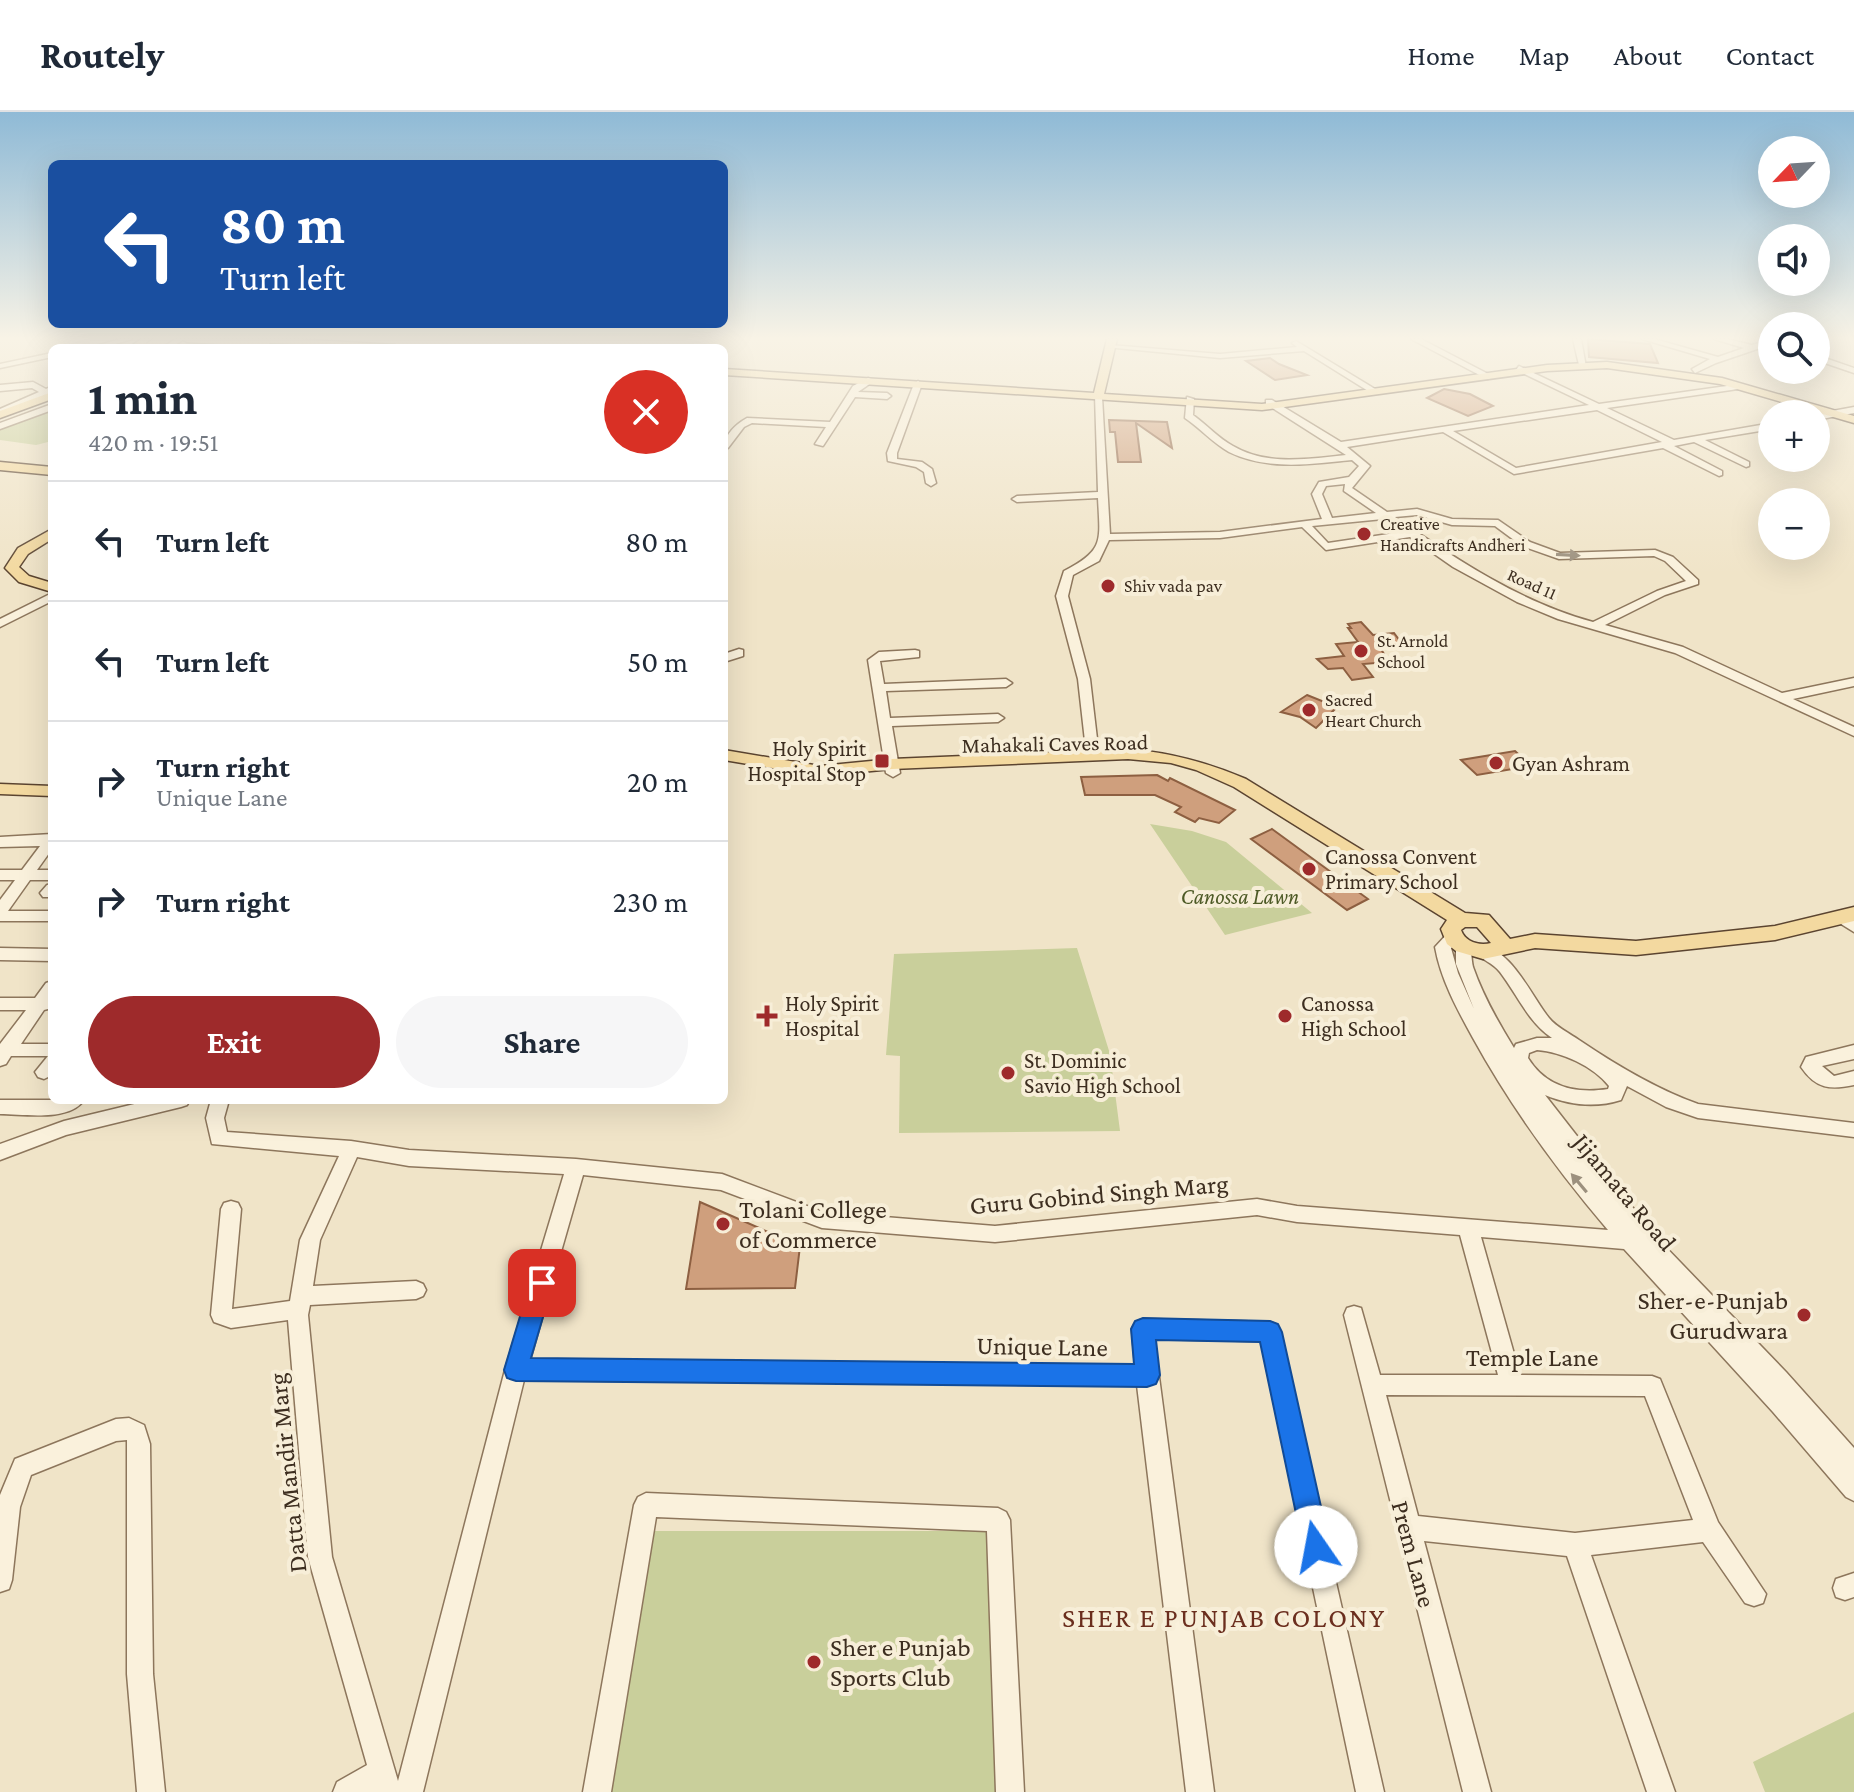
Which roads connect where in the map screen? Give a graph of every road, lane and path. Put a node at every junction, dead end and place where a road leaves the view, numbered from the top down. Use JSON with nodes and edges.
{"nodes":[{"id":1,"x":838,"y":417,"type":"edge"},
{"id":2,"x":905,"y":417,"type":"edge"},
{"id":3,"x":1100,"y":417,"type":"edge"},
{"id":4,"x":1190,"y":417,"type":"edge"},
{"id":5,"x":1293,"y":417,"type":"edge"},
{"id":6,"x":1521,"y":417,"type":"edge"},
{"id":7,"x":1618,"y":417,"type":"edge"},
{"id":8,"x":833,"y":425,"type":"junction"},
{"id":9,"x":1758,"y":428,"type":"edge"},
{"id":10,"x":1444,"y":429,"type":"junction"},
{"id":11,"x":1732,"y":433,"type":"junction"},
{"id":12,"x":1695,"y":439,"type":"junction"},
{"id":13,"x":728,"y":442,"type":"edge"},
{"id":14,"x":820,"y":444,"type":"dead end"},
{"id":15,"x":1668,"y":444,"type":"junction"},
{"id":16,"x":1339,"y":445,"type":"junction"},
{"id":17,"x":1723,"y":453,"type":"junction"},
{"id":18,"x":1356,"y":457,"type":"junction"},
{"id":19,"x":1692,"y":459,"type":"junction"},
{"id":20,"x":1746,"y":464,"type":"dead end"},
{"id":21,"x":0,"y":466,"type":"edge"},
{"id":22,"x":48,"y":471,"type":"edge"},
{"id":23,"x":1719,"y":473,"type":"dead end"},
{"id":24,"x":1352,"y":480,"type":"junction"},
{"id":25,"x":931,"y":483,"type":"dead end"},
{"id":26,"x":1103,"y":495,"type":"junction"},
{"id":27,"x":1017,"y":499,"type":"dead end"},
{"id":28,"x":1387,"y":516,"type":"junction"},
{"id":29,"x":1328,"y":521,"type":"junction"},
{"id":30,"x":1304,"y":524,"type":"junction"},
{"id":31,"x":1410,"y":534,"type":"junction"},
{"id":32,"x":48,"y":535,"type":"edge"},
{"id":33,"x":1105,"y":537,"type":"junction"},
{"id":34,"x":1491,"y":578,"type":"dead end"},
{"id":35,"x":48,"y":587,"type":"edge"},
{"id":36,"x":48,"y":598,"type":"edge"},
{"id":37,"x":1593,"y":620,"type":"junction"},
{"id":38,"x":0,"y":624,"type":"edge"},
{"id":39,"x":739,"y":653,"type":"dead end"},
{"id":40,"x":915,"y":654,"type":"dead end"},
{"id":41,"x":728,"y":656,"type":"edge"},
{"id":42,"x":1854,"y":682,"type":"edge"},
{"id":43,"x":1006,"y":683,"type":"dead end"},
{"id":44,"x":878,"y":688,"type":"junction"},
{"id":45,"x":1782,"y":697,"type":"junction"},
{"id":46,"x":998,"y":718,"type":"dead end"},
{"id":47,"x":885,"y":722,"type":"junction"},
{"id":48,"x":1854,"y":732,"type":"edge"},
{"id":49,"x":728,"y":756,"type":"edge"},
{"id":50,"x":1092,"y":756,"type":"junction"},
{"id":51,"x":892,"y":768,"type":"junction"},
{"id":52,"x":0,"y":789,"type":"edge"},
{"id":53,"x":48,"y":791,"type":"edge"},
{"id":54,"x":0,"y":799,"type":"edge"},
{"id":55,"x":48,"y":800,"type":"edge"},
{"id":56,"x":48,"y":840,"type":"edge"},
{"id":57,"x":0,"y":842,"type":"edge"},
{"id":58,"x":48,"y":845,"type":"edge"},
{"id":59,"x":0,"y":875,"type":"edge"},
{"id":60,"x":26,"y":875,"type":"junction"},
{"id":61,"x":48,"y":875,"type":"edge"},
{"id":62,"x":0,"y":914,"type":"edge"},
{"id":63,"x":44,"y":916,"type":"edge"},
{"id":64,"x":1850,"y":920,"type":"edge"},
{"id":65,"x":24,"y":933,"type":"dead end"},
{"id":66,"x":1457,"y":933,"type":"junction"},
{"id":67,"x":1490,"y":937,"type":"junction"},
{"id":68,"x":6,"y":954,"type":"edge"},
{"id":69,"x":48,"y":955,"type":"edge"},
{"id":70,"x":0,"y":969,"type":"edge"},
{"id":71,"x":0,"y":1004,"type":"edge"},
{"id":72,"x":46,"y":1004,"type":"edge"},
{"id":73,"x":1566,"y":1044,"type":"junction"},
{"id":74,"x":48,"y":1050,"type":"edge"},
{"id":75,"x":1854,"y":1052,"type":"edge"},
{"id":76,"x":2,"y":1053,"type":"edge"},
{"id":77,"x":1521,"y":1068,"type":"junction"},
{"id":78,"x":1854,"y":1078,"type":"edge"},
{"id":79,"x":66,"y":1104,"type":"edge"},
{"id":80,"x":164,"y":1104,"type":"edge"},
{"id":81,"x":219,"y":1104,"type":"edge"},
{"id":82,"x":0,"y":1107,"type":"edge"},
{"id":83,"x":1854,"y":1130,"type":"edge"},
{"id":84,"x":351,"y":1149,"type":"junction"},
{"id":85,"x":0,"y":1152,"type":"edge"},
{"id":86,"x":576,"y":1167,"type":"junction"},
{"id":87,"x":231,"y":1209,"type":"dead end"},
{"id":88,"x":1468,"y":1227,"type":"junction"},
{"id":89,"x":1638,"y":1242,"type":"junction"},
{"id":90,"x":416,"y":1290,"type":"dead end"},
{"id":91,"x":300,"y":1302,"type":"junction"},
{"id":92,"x":1354,"y":1315,"type":"dead end"},
{"id":93,"x":516,"y":1370,"type":"junction"},
{"id":94,"x":1147,"y":1375,"type":"junction"},
{"id":95,"x":1370,"y":1385,"type":"junction"},
{"id":96,"x":1512,"y":1385,"type":"junction"},
{"id":97,"x":1784,"y":1397,"type":"junction"},
{"id":98,"x":1854,"y":1465,"type":"edge"},
{"id":99,"x":1854,"y":1489,"type":"edge"},
{"id":100,"x":1407,"y":1527,"type":"junction"},
{"id":101,"x":1709,"y":1530,"type":"junction"},
{"id":102,"x":1575,"y":1545,"type":"junction"},
{"id":103,"x":0,"y":1580,"type":"edge"},
{"id":104,"x":1754,"y":1594,"type":"dead end"},
{"id":105,"x":386,"y":1781,"type":"edge"},
{"id":106,"x":151,"y":1792,"type":"edge"},
{"id":107,"x":347,"y":1792,"type":"edge"},
{"id":108,"x":409,"y":1792,"type":"edge"},
{"id":109,"x":597,"y":1792,"type":"edge"},
{"id":110,"x":1010,"y":1792,"type":"edge"},
{"id":111,"x":1200,"y":1792,"type":"edge"},
{"id":112,"x":1370,"y":1792,"type":"edge"},
{"id":113,"x":1477,"y":1792,"type":"edge"},
{"id":114,"x":1661,"y":1792,"type":"edge"}],
"edges":[{"from":1,"to":8,"type":"street"},
{"from":2,"to":25,"type":"street"},
{"from":3,"to":26,"type":"street"},
{"from":4,"to":18,"type":"street"},
{"from":5,"to":16,"type":"street"},
{"from":6,"to":10,"type":"street"},
{"from":7,"to":15,"type":"street"},
{"from":8,"to":13,"type":"street"},
{"from":8,"to":14,"type":"street"},
{"from":9,"to":11,"type":"street"},
{"from":10,"to":15,"type":"street"},
{"from":10,"to":16,"type":"street"},
{"from":11,"to":12,"type":"street"},
{"from":11,"to":17,"type":"street"},
{"from":12,"to":15,"type":"street"},
{"from":12,"to":17,"type":"street"},
{"from":15,"to":19,"type":"street"},
{"from":16,"to":18,"type":"street"},
{"from":17,"to":19,"type":"street"},
{"from":17,"to":20,"type":"street"},
{"from":18,"to":24,"type":"street"},
{"from":19,"to":23,"type":"street"},
{"from":21,"to":22,"type":"main road"},
{"from":24,"to":28,"type":"street","name":"Road 11"},
{"from":24,"to":29,"type":"street"},
{"from":26,"to":27,"type":"street"},
{"from":26,"to":33,"type":"street"},
{"from":28,"to":29,"type":"street"},
{"from":28,"to":31,"type":"street","name":"Road 11"},
{"from":28,"to":34,"type":"street"},
{"from":28,"to":37,"type":"street","one_way":true},
{"from":29,"to":30,"type":"street"},
{"from":30,"to":31,"type":"street"},
{"from":30,"to":33,"type":"street"},
{"from":31,"to":37,"type":"street","name":"Road 11"},
{"from":32,"to":35,"type":"main road"},
{"from":33,"to":50,"type":"street"},
{"from":36,"to":38,"type":"street"},
{"from":37,"to":45,"type":"street","name":"Road 11"},
{"from":39,"to":41,"type":"street"},
{"from":40,"to":44,"type":"street"},
{"from":42,"to":45,"type":"street"},
{"from":43,"to":44,"type":"street"},
{"from":44,"to":47,"type":"street"},
{"from":45,"to":48,"type":"street","name":"Road 11"},
{"from":46,"to":47,"type":"street"},
{"from":47,"to":51,"type":"street"},
{"from":49,"to":51,"type":"main road","name":"Mahakali Caves Road"},
{"from":50,"to":51,"type":"main road","name":"Mahakali Caves Road"},
{"from":50,"to":66,"type":"main road","name":"Mahakali Caves Road"},
{"from":51,"to":66,"type":"main road","name":"Mahakali Caves Road"},
{"from":52,"to":53,"type":"main road"},
{"from":54,"to":55,"type":"main road"},
{"from":56,"to":57,"type":"street"},
{"from":58,"to":60,"type":"street"},
{"from":59,"to":60,"type":"street"},
{"from":60,"to":61,"type":"street"},
{"from":60,"to":62,"type":"street"},
{"from":62,"to":63,"type":"street"},
{"from":63,"to":65,"type":"street"},
{"from":64,"to":67,"type":"main road"},
{"from":66,"to":67,"type":"main road"},
{"from":66,"to":67,"type":"main road"},
{"from":66,"to":77,"type":"street","name":"Jijamata Road"},
{"from":89,"to":66,"type":"street","name":"Jijamata Road","one_way":true},
{"from":67,"to":73,"type":"street"},
{"from":68,"to":69,"type":"street"},
{"from":68,"to":70,"type":"street"},
{"from":71,"to":72,"type":"street"},
{"from":72,"to":76,"type":"street"},
{"from":73,"to":77,"type":"street"},
{"from":73,"to":77,"type":"street"},
{"from":73,"to":83,"type":"street"},
{"from":74,"to":76,"type":"street"},
{"from":75,"to":78,"type":"street"},
{"from":77,"to":89,"type":"street","name":"Jijamata Road"},
{"from":79,"to":82,"type":"street"},
{"from":80,"to":85,"type":"street"},
{"from":81,"to":84,"type":"street","name":"Guru Gobind Singh Marg"},
{"from":84,"to":86,"type":"street","name":"Guru Gobind Singh Marg"},
{"from":84,"to":91,"type":"street","name":"Datta Mandir Marg"},
{"from":86,"to":88,"type":"street","name":"Guru Gobind Singh Marg"},
{"from":86,"to":93,"type":"street"},
{"from":87,"to":91,"type":"street"},
{"from":88,"to":89,"type":"street","name":"Guru Gobind Singh Marg"},
{"from":88,"to":96,"type":"street"},
{"from":89,"to":97,"type":"street","name":"Jijamata Road"},
{"from":90,"to":91,"type":"street"},
{"from":91,"to":105,"type":"street","name":"Datta Mandir Marg"},
{"from":92,"to":95,"type":"street","name":"Prem Lane"},
{"from":93,"to":94,"type":"street","name":"Unique Lane"},
{"from":93,"to":108,"type":"street"},
{"from":94,"to":111,"type":"street"},
{"from":94,"to":112,"type":"street"},
{"from":95,"to":96,"type":"street","name":"Temple Lane"},
{"from":95,"to":100,"type":"street","name":"Prem Lane"},
{"from":96,"to":101,"type":"street","name":"Temple Lane"},
{"from":97,"to":98,"type":"street","name":"Jijamata Road"},
{"from":97,"to":99,"type":"street","name":"Jijamata Road"},
{"from":100,"to":102,"type":"street"},
{"from":100,"to":113,"type":"street","name":"Prem Lane"},
{"from":101,"to":102,"type":"street"},
{"from":101,"to":104,"type":"street","name":"Temple Lane"},
{"from":102,"to":114,"type":"street"},
{"from":103,"to":106,"type":"street"},
{"from":105,"to":107,"type":"street"},
{"from":109,"to":110,"type":"street"}]}
